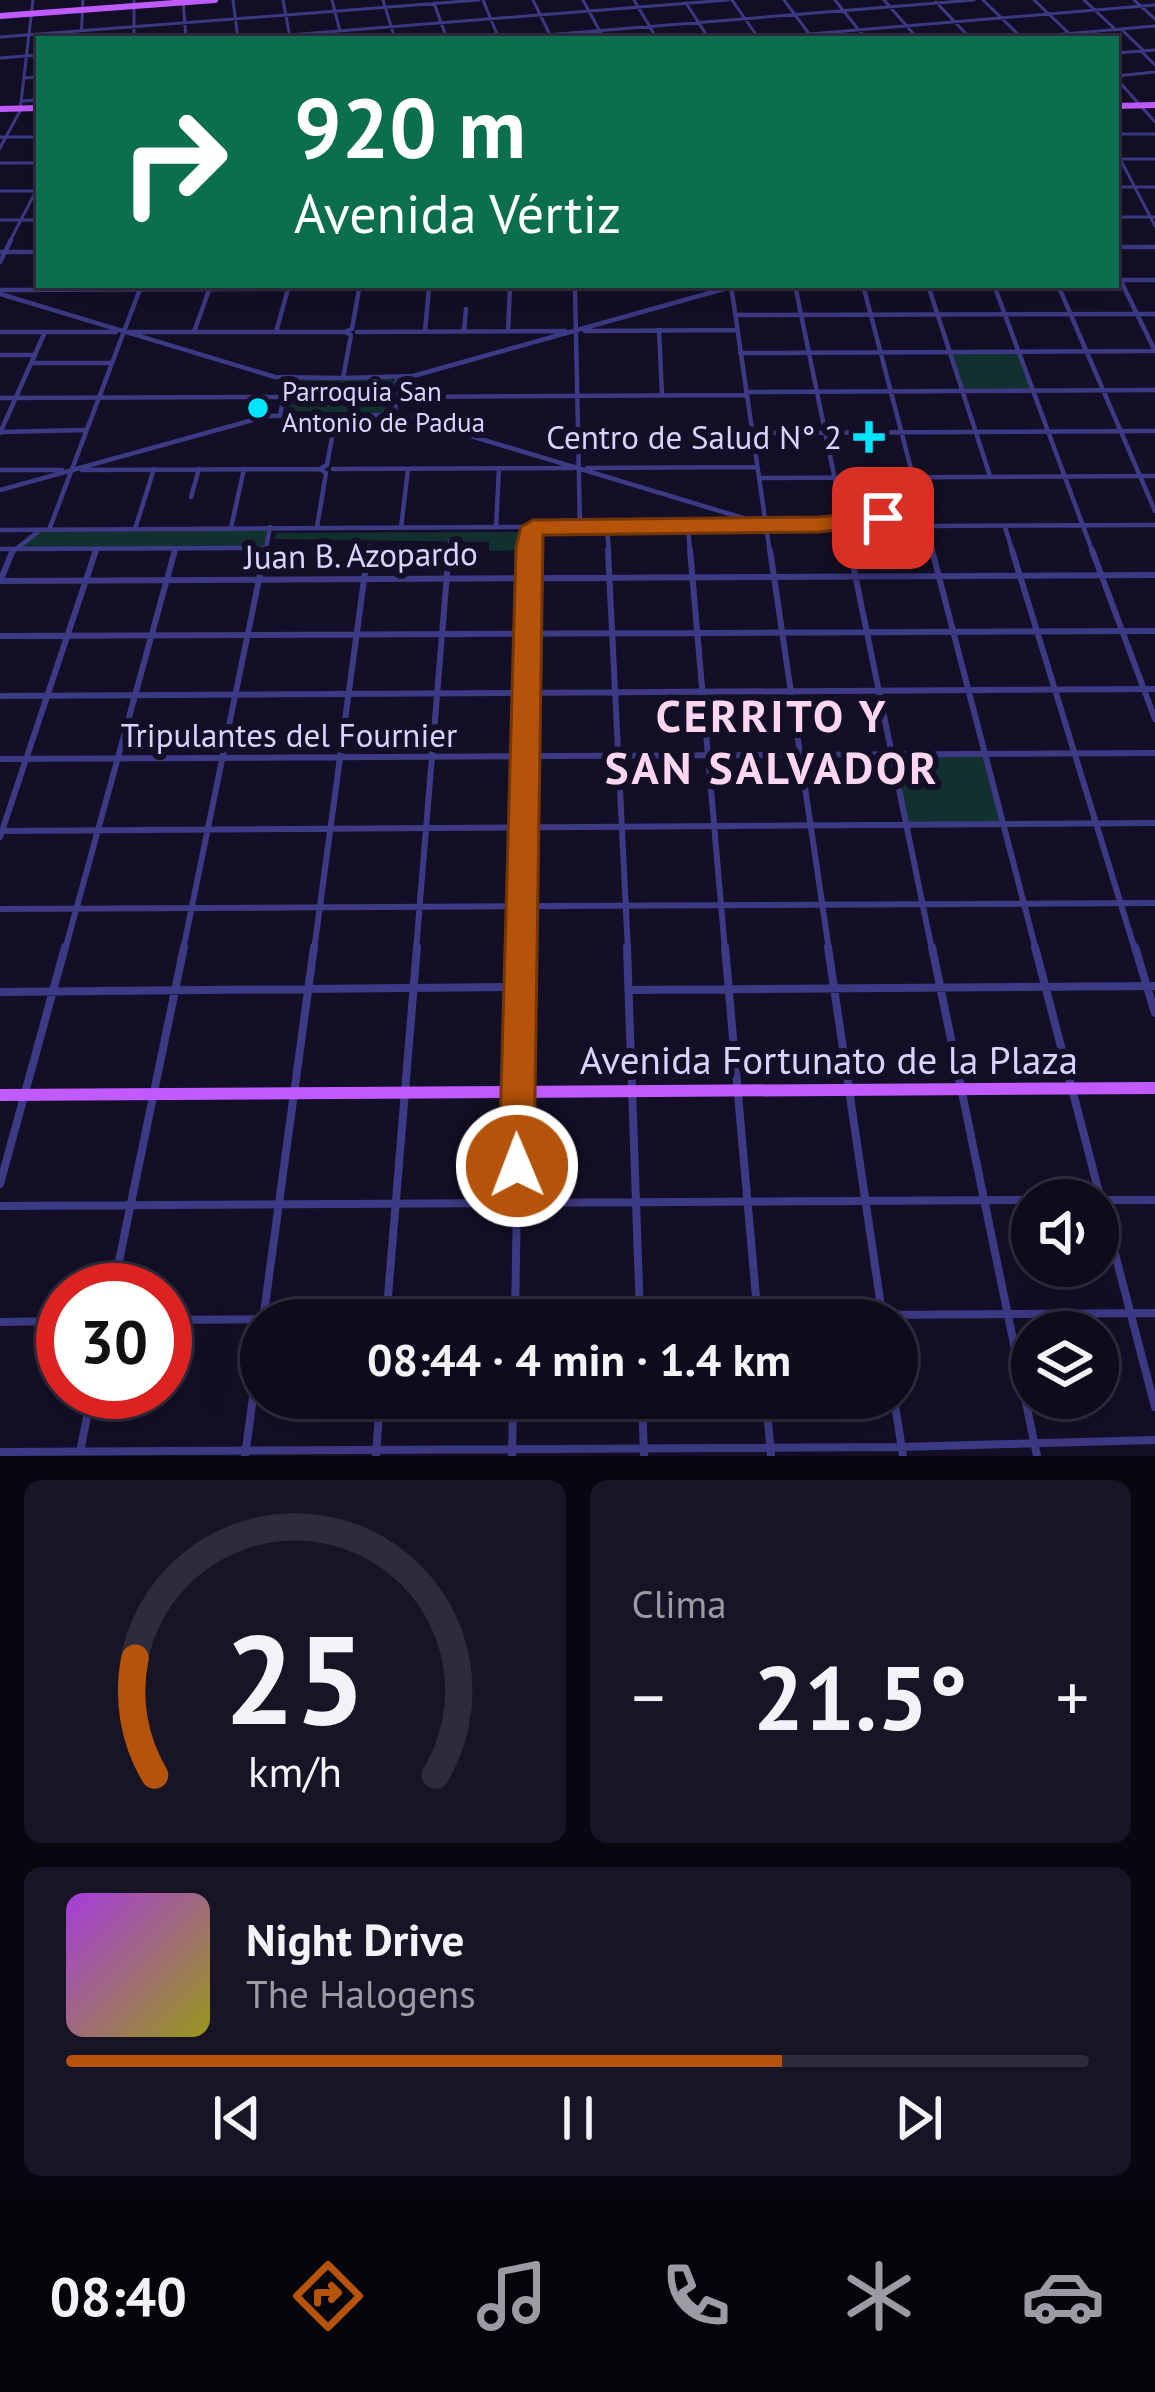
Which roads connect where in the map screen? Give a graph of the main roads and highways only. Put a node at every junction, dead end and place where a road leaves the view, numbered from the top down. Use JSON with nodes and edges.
{"nodes":[{"id":1,"x":215,"y":0,"type":"edge"},
{"id":2,"x":183,"y":1,"type":"edge"},
{"id":3,"x":134,"y":3,"type":"edge"},
{"id":4,"x":0,"y":16,"type":"edge"},
{"id":5,"x":1149,"y":104,"type":"edge"},
{"id":6,"x":36,"y":106,"type":"edge"},
{"id":7,"x":1119,"y":107,"type":"edge"},
{"id":8,"x":0,"y":110,"type":"edge"},
{"id":9,"x":1155,"y":1088,"type":"edge"},
{"id":10,"x":0,"y":1096,"type":"edge"}],
"edges":[{"from":1,"to":2,"type":"main road"},
{"from":2,"to":3,"type":"main road"},
{"from":3,"to":4,"type":"main road"},
{"from":5,"to":7,"type":"main road"},
{"from":6,"to":8,"type":"main road"},
{"from":9,"to":10,"type":"main road","name":"Avenida Fortunato de la Plaza"}]}
